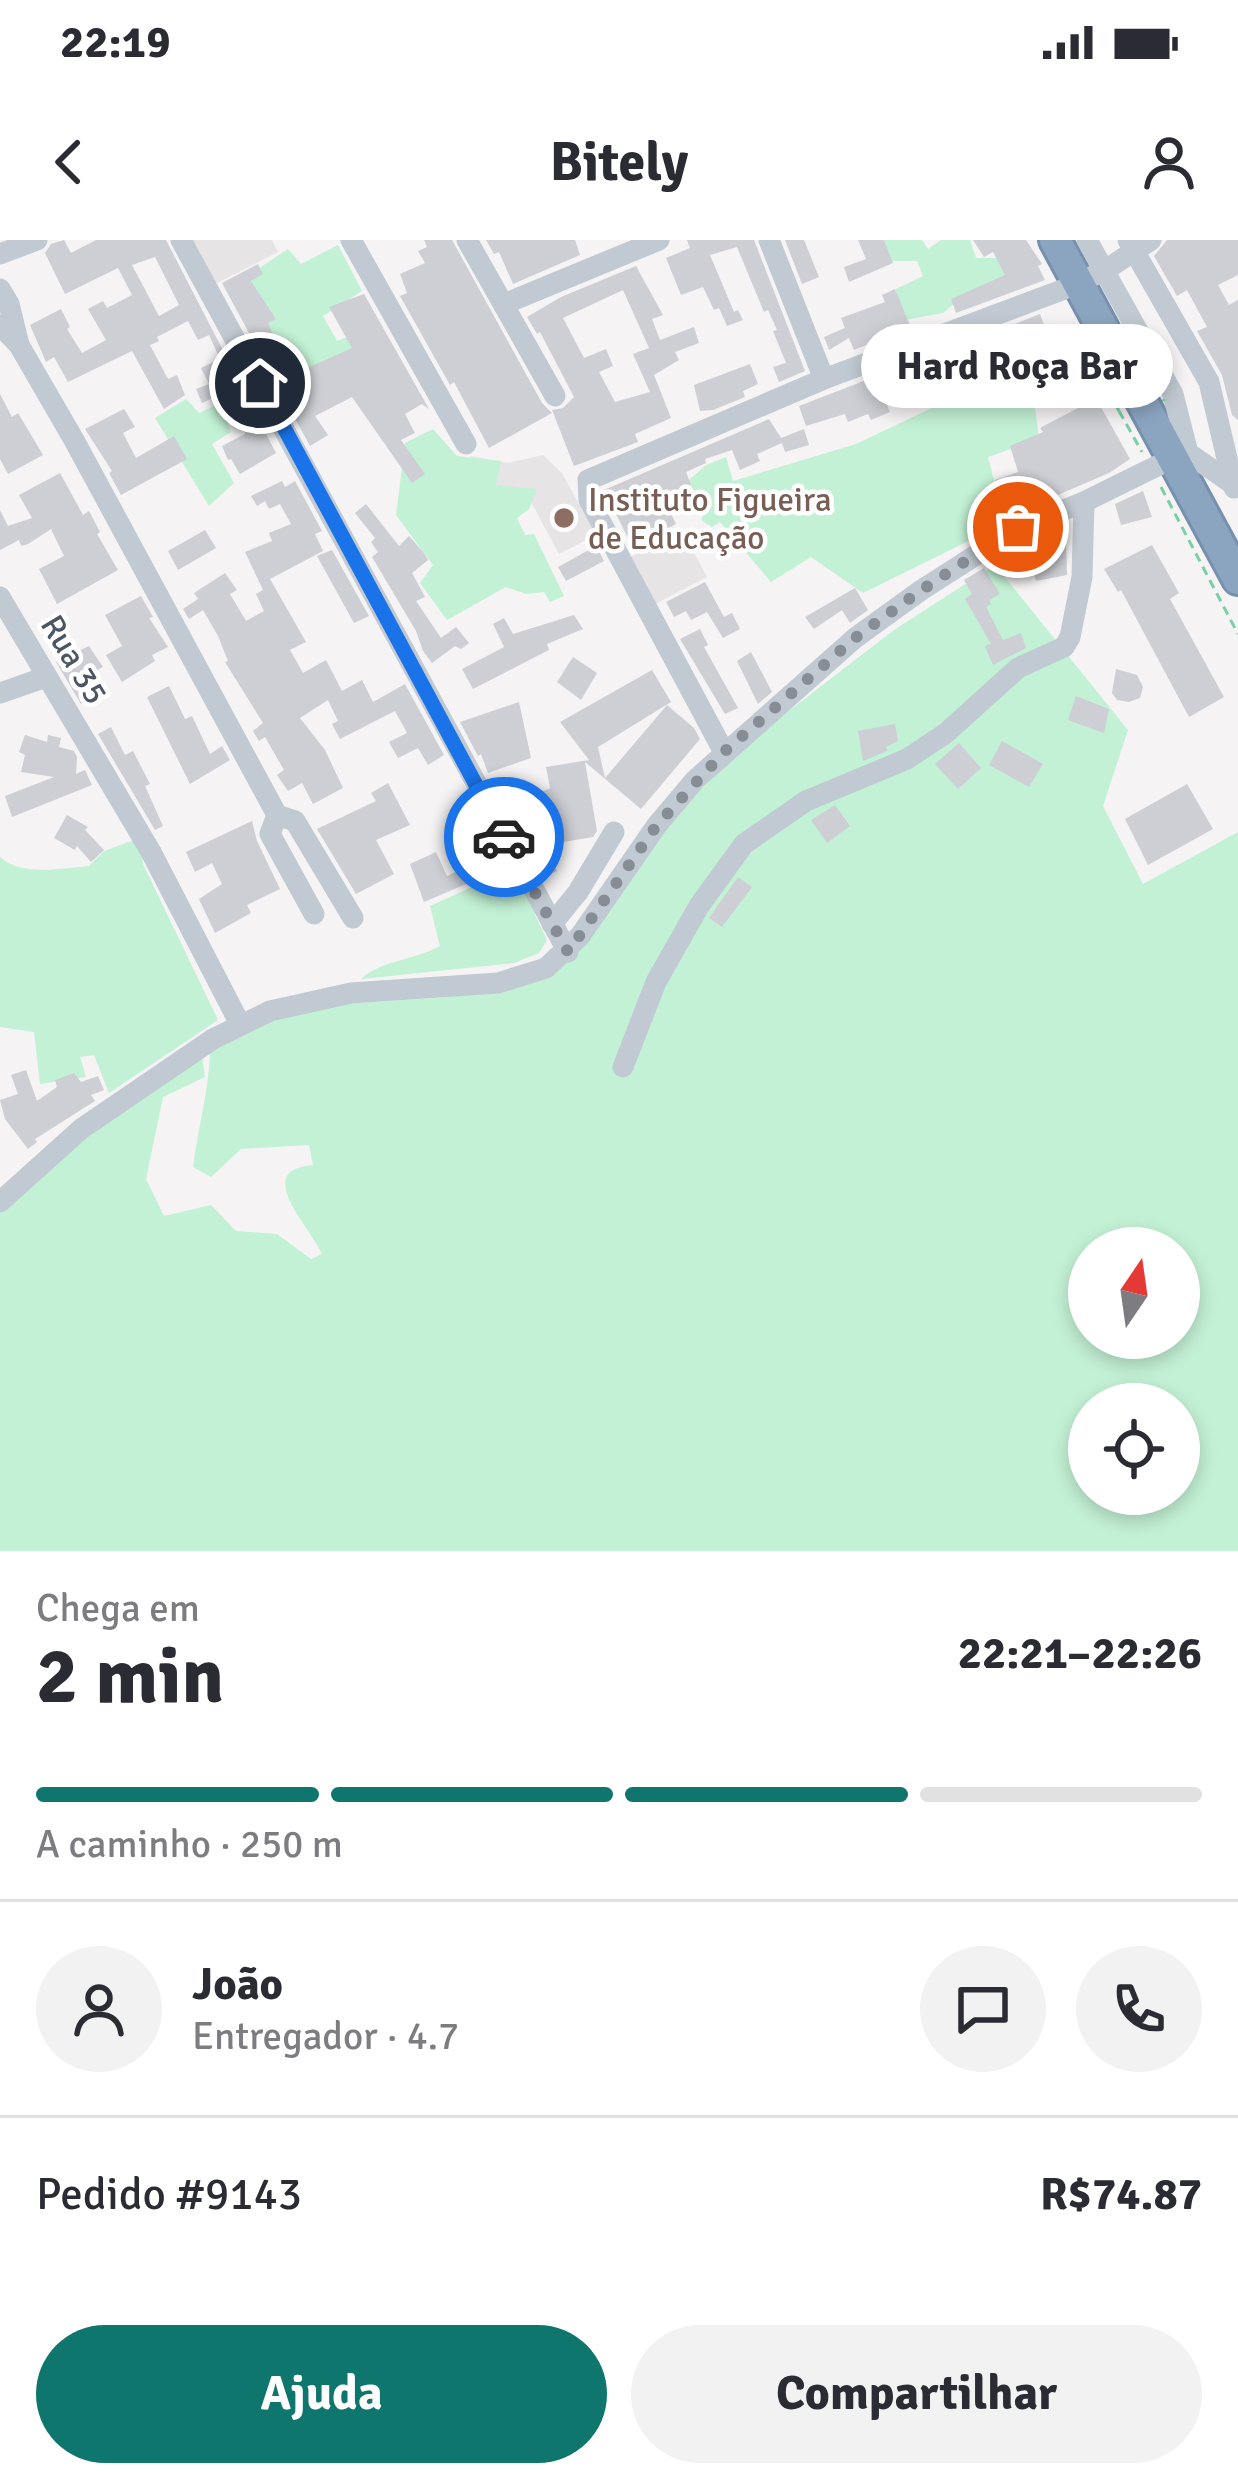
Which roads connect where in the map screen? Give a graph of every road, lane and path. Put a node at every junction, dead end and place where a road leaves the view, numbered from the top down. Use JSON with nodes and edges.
{"nodes":[{"id":1,"x":37,"y":240,"type":"edge"},
{"id":2,"x":181,"y":240,"type":"edge"},
{"id":3,"x":350,"y":240,"type":"edge"},
{"id":4,"x":467,"y":240,"type":"edge"},
{"id":5,"x":658,"y":240,"type":"edge"},
{"id":6,"x":769,"y":240,"type":"edge"},
{"id":7,"x":1055,"y":240,"type":"edge"},
{"id":8,"x":1087,"y":240,"type":"edge"},
{"id":9,"x":1137,"y":244,"type":"edge"},
{"id":10,"x":0,"y":254,"type":"edge"},
{"id":11,"x":1091,"y":277,"type":"junction"},
{"id":12,"x":0,"y":289,"type":"edge"},
{"id":13,"x":504,"y":304,"type":"junction"},
{"id":14,"x":0,"y":325,"type":"edge"},
{"id":15,"x":19,"y":345,"type":"junction"},
{"id":16,"x":824,"y":379,"type":"junction"},
{"id":17,"x":555,"y":396,"type":"dead end"},
{"id":18,"x":1164,"y":400,"type":"dead end"},
{"id":19,"x":466,"y":445,"type":"dead end"},
{"id":20,"x":1171,"y":460,"type":"junction"},
{"id":21,"x":1234,"y":488,"type":"edge"},
{"id":22,"x":1084,"y":502,"type":"junction"},
{"id":23,"x":1238,"y":579,"type":"edge"},
{"id":24,"x":0,"y":597,"type":"edge"},
{"id":25,"x":1238,"y":634,"type":"edge"},
{"id":26,"x":46,"y":677,"type":"junction"},
{"id":27,"x":0,"y":694,"type":"edge"},
{"id":28,"x":724,"y":752,"type":"junction"},
{"id":29,"x":277,"y":815,"type":"junction"},
{"id":30,"x":614,"y":832,"type":"dead end"},
{"id":31,"x":325,"y":872,"type":"junction"},
{"id":32,"x":299,"y":887,"type":"junction"},
{"id":33,"x":314,"y":914,"type":"dead end"},
{"id":34,"x":353,"y":918,"type":"dead end"},
{"id":35,"x":553,"y":924,"type":"junction"},
{"id":36,"x":568,"y":952,"type":"junction"},
{"id":37,"x":240,"y":1024,"type":"junction"},
{"id":38,"x":623,"y":1067,"type":"dead end"},
{"id":39,"x":0,"y":1202,"type":"edge"}],
"edges":[{"from":1,"to":10,"type":"street"},
{"from":2,"to":35,"type":"street"},
{"from":3,"to":19,"type":"street"},
{"from":4,"to":13,"type":"street"},
{"from":5,"to":13,"type":"street"},
{"from":6,"to":16,"type":"street"},
{"from":7,"to":11,"type":"highway"},
{"from":8,"to":11,"type":"street"},
{"from":9,"to":11,"type":"street"},
{"from":9,"to":21,"type":"street"},
{"from":11,"to":16,"type":"street"},
{"from":11,"to":20,"type":"highway"},
{"from":12,"to":15,"type":"street"},
{"from":13,"to":17,"type":"street"},
{"from":14,"to":15,"type":"street"},
{"from":15,"to":29,"type":"street"},
{"from":16,"to":28,"type":"street"},
{"from":18,"to":20,"type":"path","bridge":true},
{"from":20,"to":21,"type":"street"},
{"from":20,"to":22,"type":"street"},
{"from":20,"to":23,"type":"highway"},
{"from":20,"to":25,"type":"path"},
{"from":22,"to":28,"type":"street"},
{"from":22,"to":38,"type":"street"},
{"from":24,"to":26,"type":"street","name":"Rua 35"},
{"from":26,"to":27,"type":"street"},
{"from":26,"to":37,"type":"street","name":"Rua 35"},
{"from":28,"to":36,"type":"street"},
{"from":29,"to":31,"type":"street"},
{"from":29,"to":32,"type":"street"},
{"from":30,"to":35,"type":"street"},
{"from":31,"to":32,"type":"street"},
{"from":31,"to":34,"type":"street"},
{"from":32,"to":33,"type":"street"},
{"from":35,"to":36,"type":"street"},
{"from":36,"to":37,"type":"street"},
{"from":37,"to":39,"type":"street"}]}
